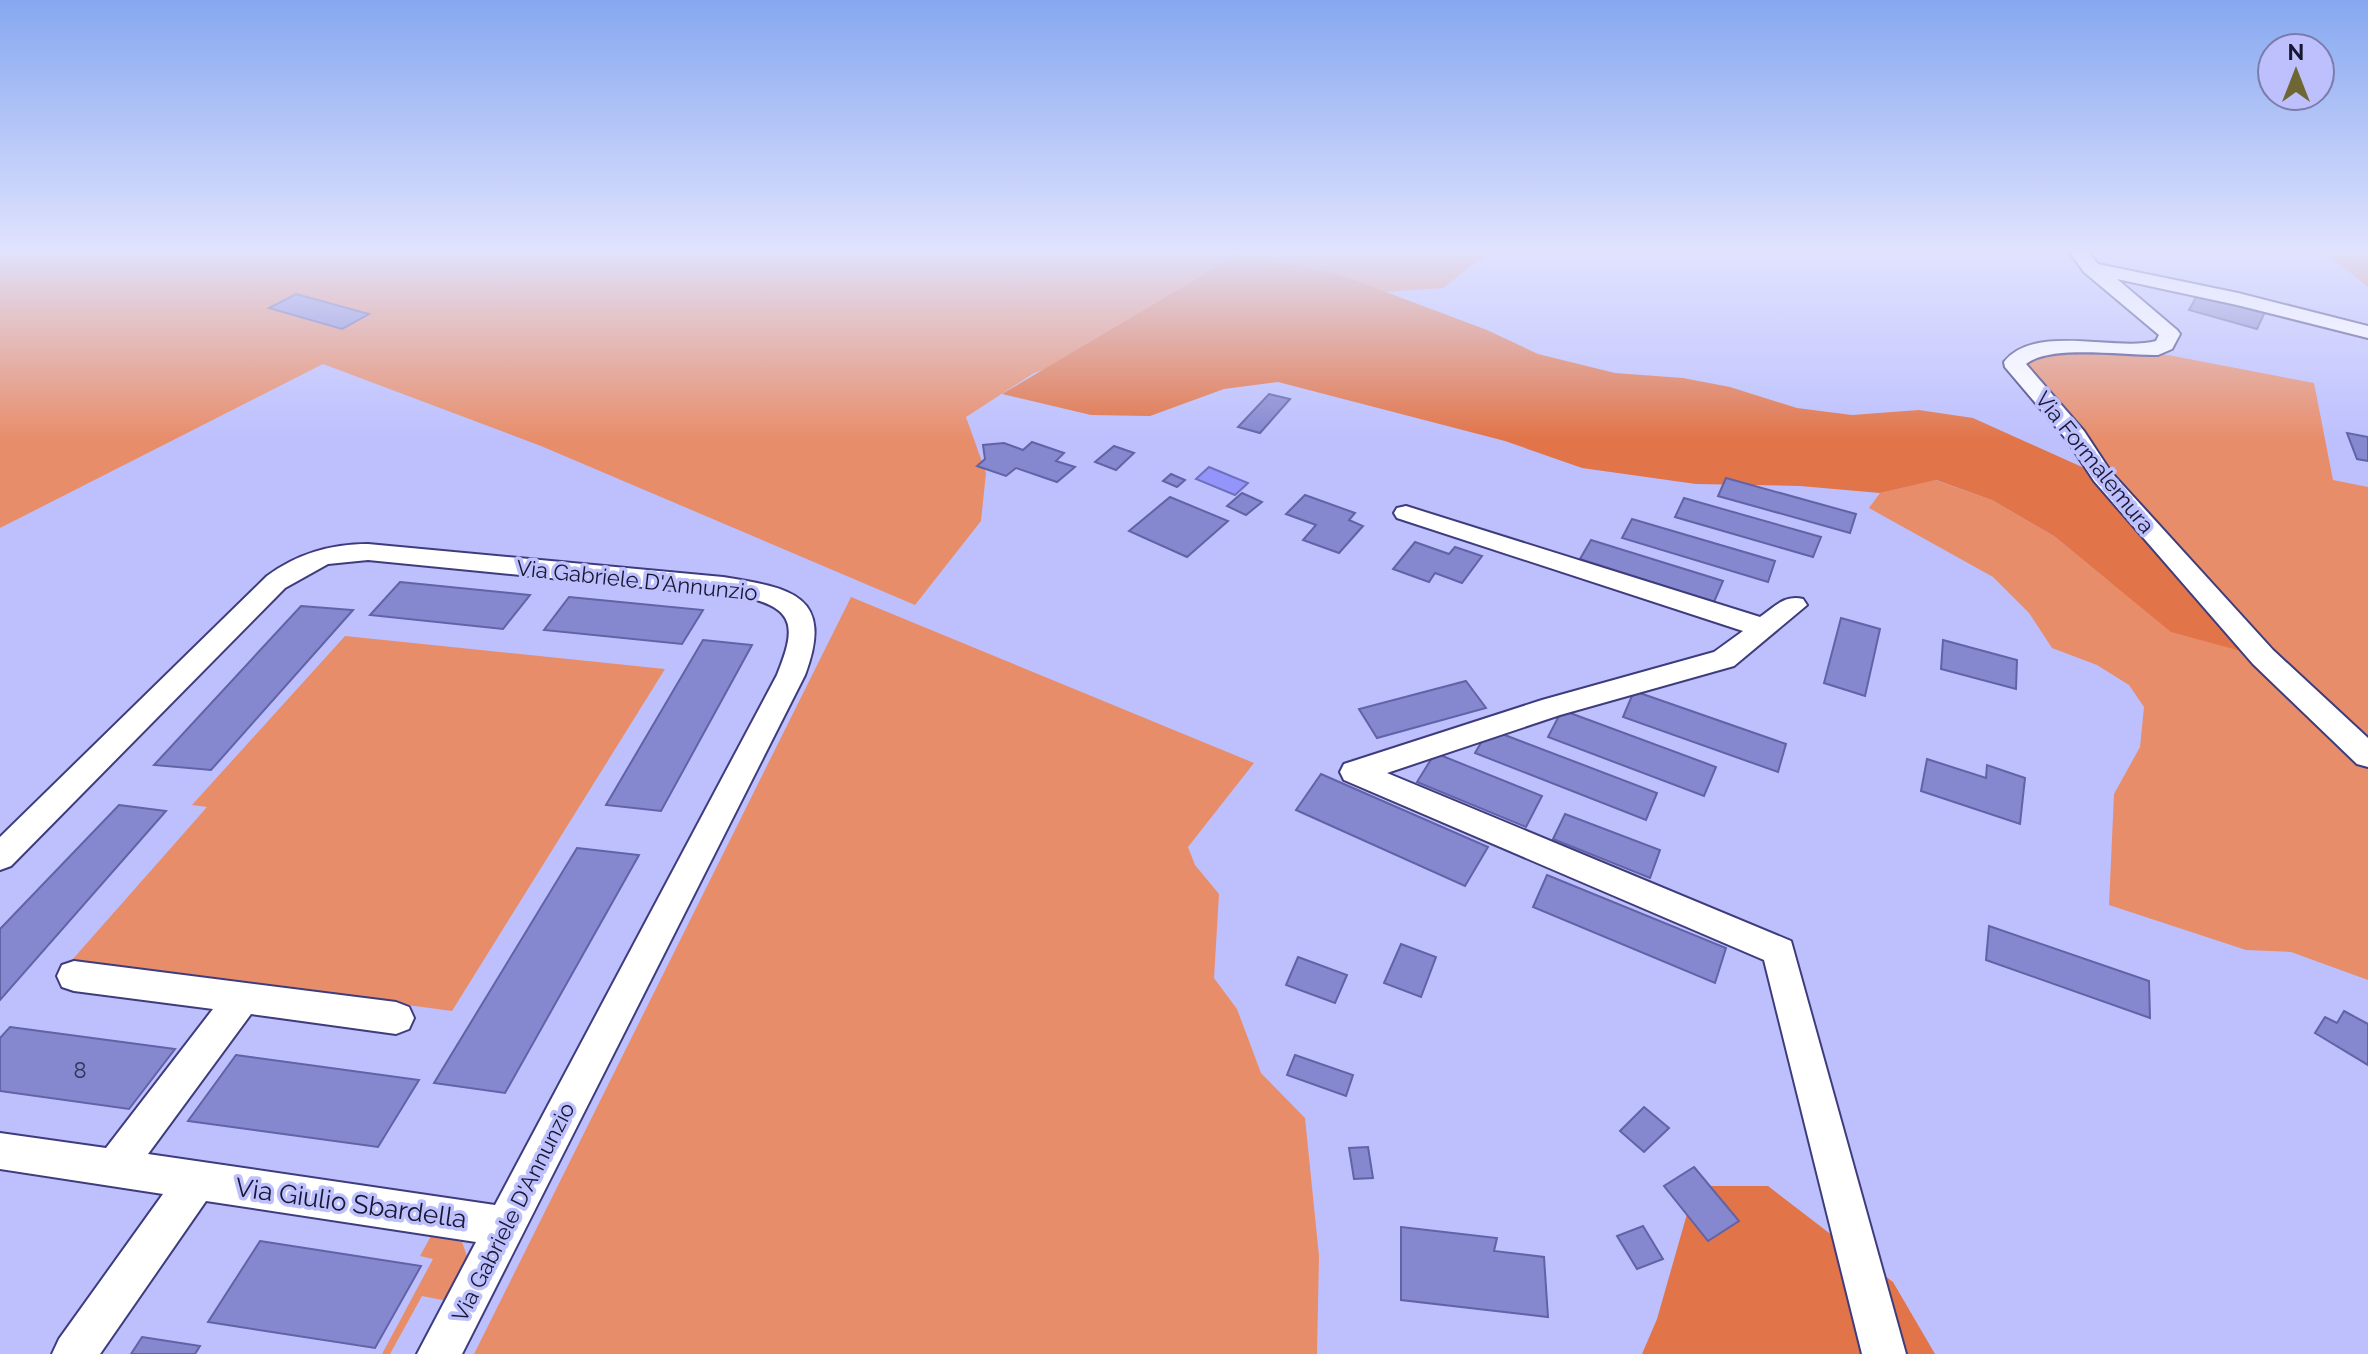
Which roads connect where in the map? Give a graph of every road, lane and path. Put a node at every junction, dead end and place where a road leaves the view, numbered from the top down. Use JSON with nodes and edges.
{"nodes":[{"id":1,"x":2146,"y":313,"type":"edge"},
{"id":2,"x":2294,"y":313,"type":"edge"},
{"id":3,"x":2368,"y":332,"type":"edge"},
{"id":4,"x":1406,"y":513,"type":"dead end"},
{"id":5,"x":1794,"y":605,"type":"dead end"},
{"id":6,"x":1764,"y":628,"type":"junction"},
{"id":7,"x":2368,"y":756,"type":"edge"},
{"id":8,"x":0,"y":857,"type":"edge"},
{"id":9,"x":74,"y":976,"type":"dead end"},
{"id":10,"x":243,"y":998,"type":"junction"},
{"id":11,"x":396,"y":1018,"type":"dead end"},
{"id":12,"x":4,"y":1157,"type":"edge"},
{"id":13,"x":114,"y":1168,"type":"junction"},
{"id":14,"x":197,"y":1180,"type":"junction"},
{"id":15,"x":505,"y":1226,"type":"junction"},
{"id":16,"x":74,"y":1354,"type":"edge"},
{"id":17,"x":439,"y":1354,"type":"edge"},
{"id":18,"x":1884,"y":1354,"type":"edge"}],
"edges":[{"from":1,"to":7,"type":"street","name":"Via Formalemura"},
{"from":2,"to":3,"type":"street","name":"Via Formalemura"},
{"from":4,"to":6,"type":"street"},
{"from":5,"to":6,"type":"street"},
{"from":6,"to":18,"type":"street"},
{"from":8,"to":15,"type":"street","name":"Via Gabriele D'Annunzio"},
{"from":9,"to":10,"type":"street"},
{"from":10,"to":11,"type":"street"},
{"from":10,"to":13,"type":"street"},
{"from":12,"to":13,"type":"street","name":"Via Giulio Sbardella"},
{"from":13,"to":14,"type":"street","name":"Via Giulio Sbardella"},
{"from":14,"to":15,"type":"street","name":"Via Giulio Sbardella"},
{"from":14,"to":16,"type":"street"},
{"from":15,"to":17,"type":"street","name":"Via Gabriele D'Annunzio"}]}
